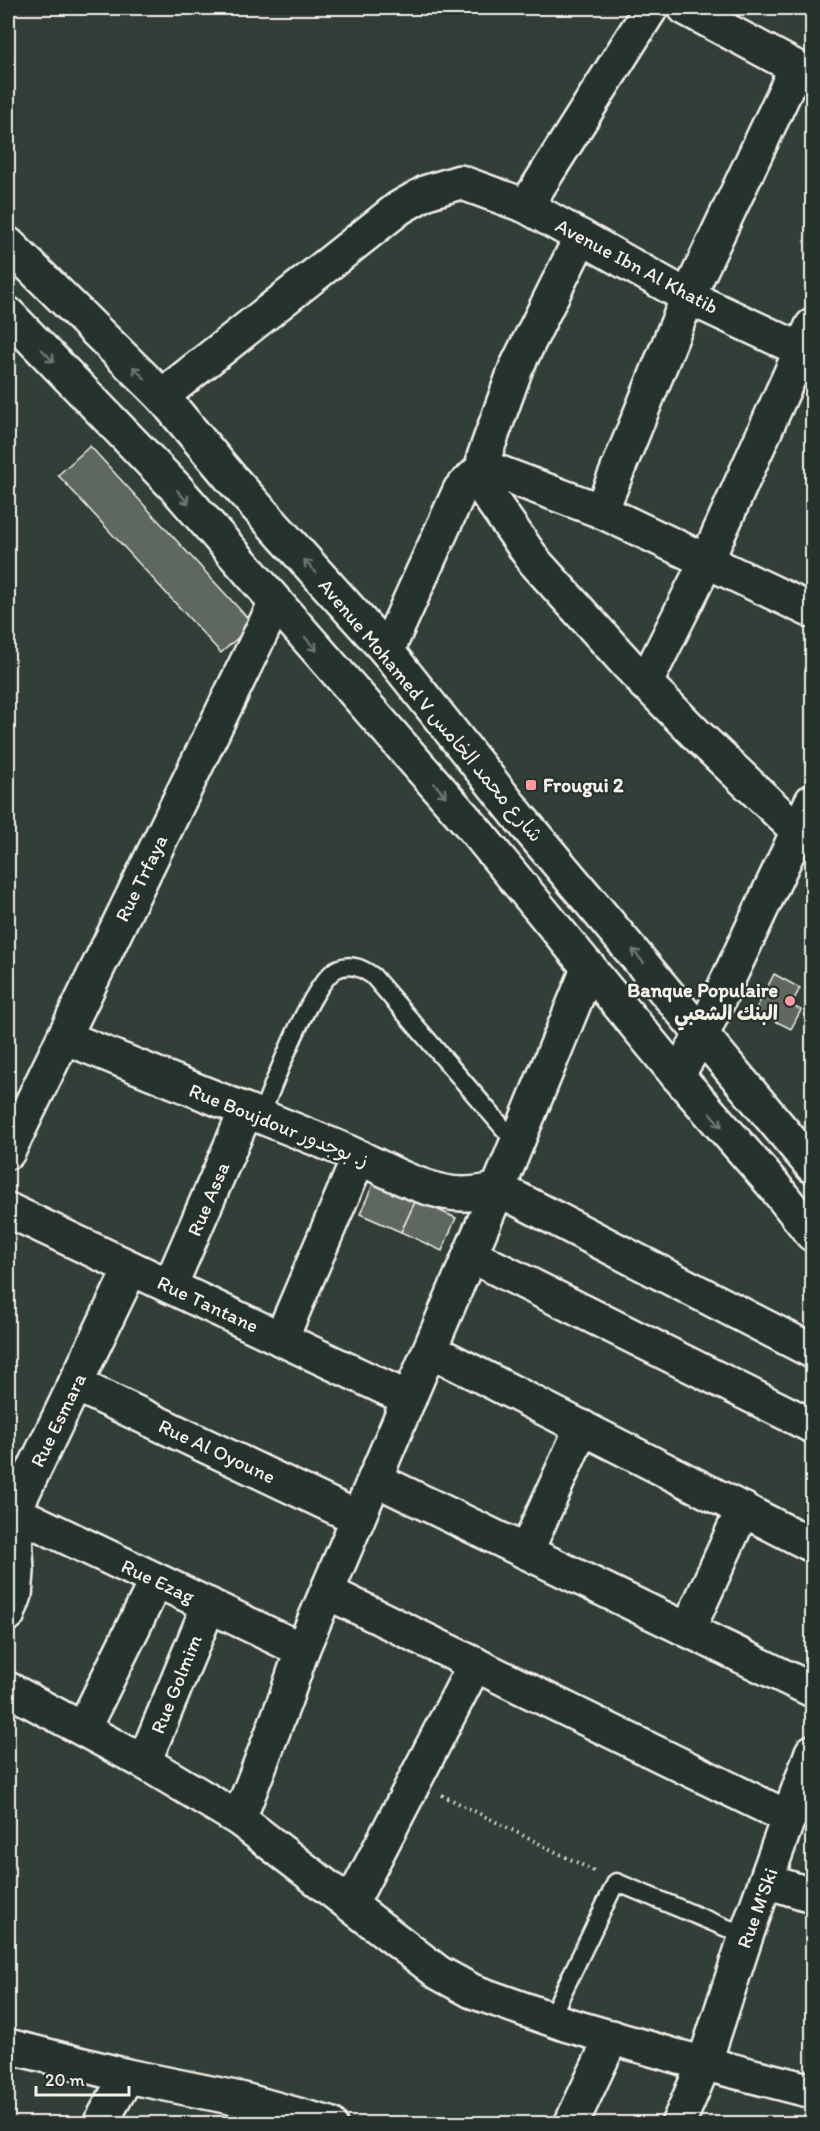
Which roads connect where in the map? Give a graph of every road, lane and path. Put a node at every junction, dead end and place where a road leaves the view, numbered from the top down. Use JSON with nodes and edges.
{"nodes":[{"id":1,"x":651,"y":8,"type":"edge"},
{"id":2,"x":685,"y":8,"type":"edge"},
{"id":3,"x":736,"y":19,"type":"edge"},
{"id":4,"x":804,"y":72,"type":"edge"},
{"id":5,"x":526,"y":206,"type":"junction"},
{"id":6,"x":581,"y":237,"type":"junction"},
{"id":7,"x":8,"y":244,"type":"edge"},
{"id":8,"x":688,"y":297,"type":"junction"},
{"id":9,"x":8,"y":314,"type":"edge"},
{"id":10,"x":809,"y":343,"type":"edge"},
{"id":11,"x":162,"y":396,"type":"junction"},
{"id":12,"x":484,"y":467,"type":"junction"},
{"id":13,"x":601,"y":511,"type":"junction"},
{"id":14,"x":706,"y":562,"type":"junction"},
{"id":15,"x":275,"y":604,"type":"junction"},
{"id":16,"x":813,"y":611,"type":"edge"},
{"id":17,"x":387,"y":651,"type":"junction"},
{"id":18,"x":645,"y":684,"type":"junction"},
{"id":19,"x":813,"y":801,"type":"edge"},
{"id":20,"x":799,"y":832,"type":"junction"},
{"id":21,"x":589,"y":967,"type":"junction"},
{"id":22,"x":702,"y":1033,"type":"junction"},
{"id":23,"x":64,"y":1037,"type":"junction"},
{"id":24,"x":677,"y":1076,"type":"junction"},
{"id":25,"x":253,"y":1114,"type":"junction"},
{"id":26,"x":517,"y":1144,"type":"junction"},
{"id":27,"x":8,"y":1152,"type":"edge"},
{"id":28,"x":359,"y":1157,"type":"junction"},
{"id":29,"x":810,"y":1157,"type":"edge"},
{"id":30,"x":498,"y":1189,"type":"junction"},
{"id":31,"x":8,"y":1210,"type":"edge"},
{"id":32,"x":813,"y":1234,"type":"edge"},
{"id":33,"x":470,"y":1256,"type":"junction"},
{"id":34,"x":131,"y":1268,"type":"junction"},
{"id":35,"x":170,"y":1286,"type":"junction"},
{"id":36,"x":281,"y":1339,"type":"junction"},
{"id":37,"x":430,"y":1350,"type":"junction"},
{"id":38,"x":813,"y":1351,"type":"edge"},
{"id":39,"x":75,"y":1384,"type":"junction"},
{"id":40,"x":409,"y":1399,"type":"junction"},
{"id":41,"x":813,"y":1426,"type":"edge"},
{"id":42,"x":582,"y":1427,"type":"junction"},
{"id":43,"x":375,"y":1479,"type":"junction"},
{"id":44,"x":743,"y":1509,"type":"junction"},
{"id":45,"x":11,"y":1510,"type":"edge"},
{"id":46,"x":358,"y":1518,"type":"junction"},
{"id":47,"x":813,"y":1545,"type":"edge"},
{"id":48,"x":526,"y":1552,"type":"junction"},
{"id":49,"x":156,"y":1581,"type":"junction"},
{"id":50,"x":327,"y":1592,"type":"junction"},
{"id":51,"x":209,"y":1605,"type":"junction"},
{"id":52,"x":8,"y":1614,"type":"edge"},
{"id":53,"x":688,"y":1630,"type":"junction"},
{"id":54,"x":302,"y":1650,"type":"junction"},
{"id":55,"x":475,"y":1664,"type":"junction"},
{"id":56,"x":8,"y":1689,"type":"edge"},
{"id":57,"x":813,"y":1690,"type":"edge"},
{"id":58,"x":83,"y":1729,"type":"junction"},
{"id":59,"x":813,"y":1752,"type":"edge"},
{"id":60,"x":144,"y":1762,"type":"junction"},
{"id":61,"x":415,"y":1781,"type":"junction"},
{"id":62,"x":789,"y":1818,"type":"junction"},
{"id":63,"x":239,"y":1819,"type":"junction"},
{"id":64,"x":766,"y":1881,"type":"junction"},
{"id":65,"x":616,"y":1882,"type":"junction"},
{"id":66,"x":813,"y":1895,"type":"edge"},
{"id":67,"x":351,"y":1904,"type":"junction"},
{"id":68,"x":746,"y":1936,"type":"junction"},
{"id":69,"x":550,"y":2019,"type":"junction"},
{"id":70,"x":612,"y":2037,"type":"junction"},
{"id":71,"x":8,"y":2046,"type":"edge"},
{"id":72,"x":704,"y":2064,"type":"junction"},
{"id":73,"x":127,"y":2076,"type":"junction"},
{"id":74,"x":813,"y":2091,"type":"edge"},
{"id":75,"x":234,"y":2111,"type":"edge"},
{"id":76,"x":100,"y":2124,"type":"edge"},
{"id":77,"x":330,"y":2124,"type":"edge"},
{"id":78,"x":571,"y":2124,"type":"edge"},
{"id":79,"x":678,"y":2124,"type":"edge"}],
"edges":[{"from":1,"to":5,"type":"street"},
{"from":2,"to":3,"type":"street"},
{"from":3,"to":4,"type":"street"},
{"from":4,"to":8,"type":"street"},
{"from":5,"to":6,"type":"street","name":"Avenue Ibn Al Khatib"},
{"from":5,"to":11,"type":"street","name":"Avenue Ibn Al Khatib"},
{"from":6,"to":8,"type":"street","name":"Avenue Ibn Al Khatib"},
{"from":6,"to":12,"type":"street"},
{"from":11,"to":7,"type":"street","name":"Avenue Mohamed V شارع محمد الخامس","one_way":true},
{"from":8,"to":10,"type":"street","name":"Avenue Ibn Al Khatib"},
{"from":8,"to":13,"type":"street"},
{"from":9,"to":15,"type":"street","one_way":true},
{"from":10,"to":14,"type":"street"},
{"from":17,"to":11,"type":"street","name":"Avenue Mohamed V شارع محمد الخامس","one_way":true},
{"from":12,"to":13,"type":"street"},
{"from":12,"to":17,"type":"street"},
{"from":12,"to":18,"type":"street"},
{"from":13,"to":14,"type":"street"},
{"from":14,"to":16,"type":"street"},
{"from":14,"to":18,"type":"street"},
{"from":15,"to":21,"type":"street","one_way":true},
{"from":15,"to":23,"type":"street","name":"Rue Trfaya"},
{"from":22,"to":17,"type":"street","name":"Avenue Mohamed V شارع محمد الخامس","one_way":true},
{"from":18,"to":20,"type":"street"},
{"from":19,"to":20,"type":"street"},
{"from":20,"to":22,"type":"street"},
{"from":21,"to":24,"type":"street"},
{"from":21,"to":26,"type":"street"},
{"from":22,"to":24,"type":"street"},
{"from":22,"to":29,"type":"street","name":"Avenue Mohamed V شارع محمد الخامس"},
{"from":23,"to":25,"type":"street","name":"Rue Boujdour ز. بوجدور"},
{"from":23,"to":27,"type":"street","name":"Rue Trfaya"},
{"from":24,"to":32,"type":"street","one_way":true},
{"from":25,"to":26,"type":"lane"},
{"from":25,"to":28,"type":"street","name":"Rue Boujdour ز. بوجدور"},
{"from":25,"to":35,"type":"street","name":"Rue Assa"},
{"from":26,"to":30,"type":"street"},
{"from":28,"to":30,"type":"street","name":"Rue Boujdour ز. بوجدور"},
{"from":28,"to":36,"type":"street"},
{"from":30,"to":33,"type":"street"},
{"from":30,"to":38,"type":"street"},
{"from":31,"to":34,"type":"street","name":"Rue Tantane"},
{"from":33,"to":37,"type":"street"},
{"from":33,"to":41,"type":"street"},
{"from":34,"to":35,"type":"street","name":"Rue Tantane"},
{"from":34,"to":39,"type":"street","name":"Rue Esmara"},
{"from":35,"to":36,"type":"street","name":"Rue Tantane"},
{"from":36,"to":40,"type":"street","name":"Rue Tantane"},
{"from":37,"to":40,"type":"street"},
{"from":37,"to":42,"type":"street"},
{"from":39,"to":45,"type":"street","name":"Rue Esmara"},
{"from":39,"to":46,"type":"street","name":"Rue Al Oyoune"},
{"from":40,"to":43,"type":"street"},
{"from":42,"to":44,"type":"street"},
{"from":42,"to":48,"type":"street"},
{"from":43,"to":46,"type":"street"},
{"from":43,"to":48,"type":"street"},
{"from":44,"to":47,"type":"street"},
{"from":44,"to":53,"type":"street"},
{"from":45,"to":49,"type":"street","name":"Rue Ezag"},
{"from":45,"to":52,"type":"street","name":"Rue Esmara"},
{"from":46,"to":50,"type":"street"},
{"from":48,"to":53,"type":"street"},
{"from":49,"to":51,"type":"street","name":"Rue Ezag"},
{"from":49,"to":58,"type":"street"},
{"from":50,"to":54,"type":"street"},
{"from":50,"to":55,"type":"street"},
{"from":51,"to":54,"type":"street","name":"Rue Ezag"},
{"from":51,"to":60,"type":"street","name":"Rue Golmim"},
{"from":53,"to":57,"type":"street"},
{"from":54,"to":63,"type":"street"},
{"from":55,"to":61,"type":"street"},
{"from":55,"to":62,"type":"street"},
{"from":56,"to":58,"type":"street"},
{"from":58,"to":60,"type":"street"},
{"from":59,"to":62,"type":"street","name":"Rue M'Ski"},
{"from":60,"to":63,"type":"street"},
{"from":61,"to":65,"type":"path"},
{"from":61,"to":67,"type":"street"},
{"from":62,"to":64,"type":"street","name":"Rue M'Ski"},
{"from":63,"to":67,"type":"street"},
{"from":64,"to":66,"type":"street"},
{"from":64,"to":68,"type":"street","name":"Rue M'Ski"},
{"from":65,"to":68,"type":"lane"},
{"from":65,"to":69,"type":"lane"},
{"from":67,"to":69,"type":"street"},
{"from":68,"to":72,"type":"street","name":"Rue M'Ski"},
{"from":69,"to":70,"type":"street"},
{"from":70,"to":72,"type":"street"},
{"from":70,"to":78,"type":"street"},
{"from":71,"to":73,"type":"street"},
{"from":72,"to":74,"type":"street"},
{"from":72,"to":79,"type":"street","name":"Rue M'Ski"},
{"from":73,"to":75,"type":"street"},
{"from":73,"to":76,"type":"street"},
{"from":75,"to":77,"type":"street"}]}
